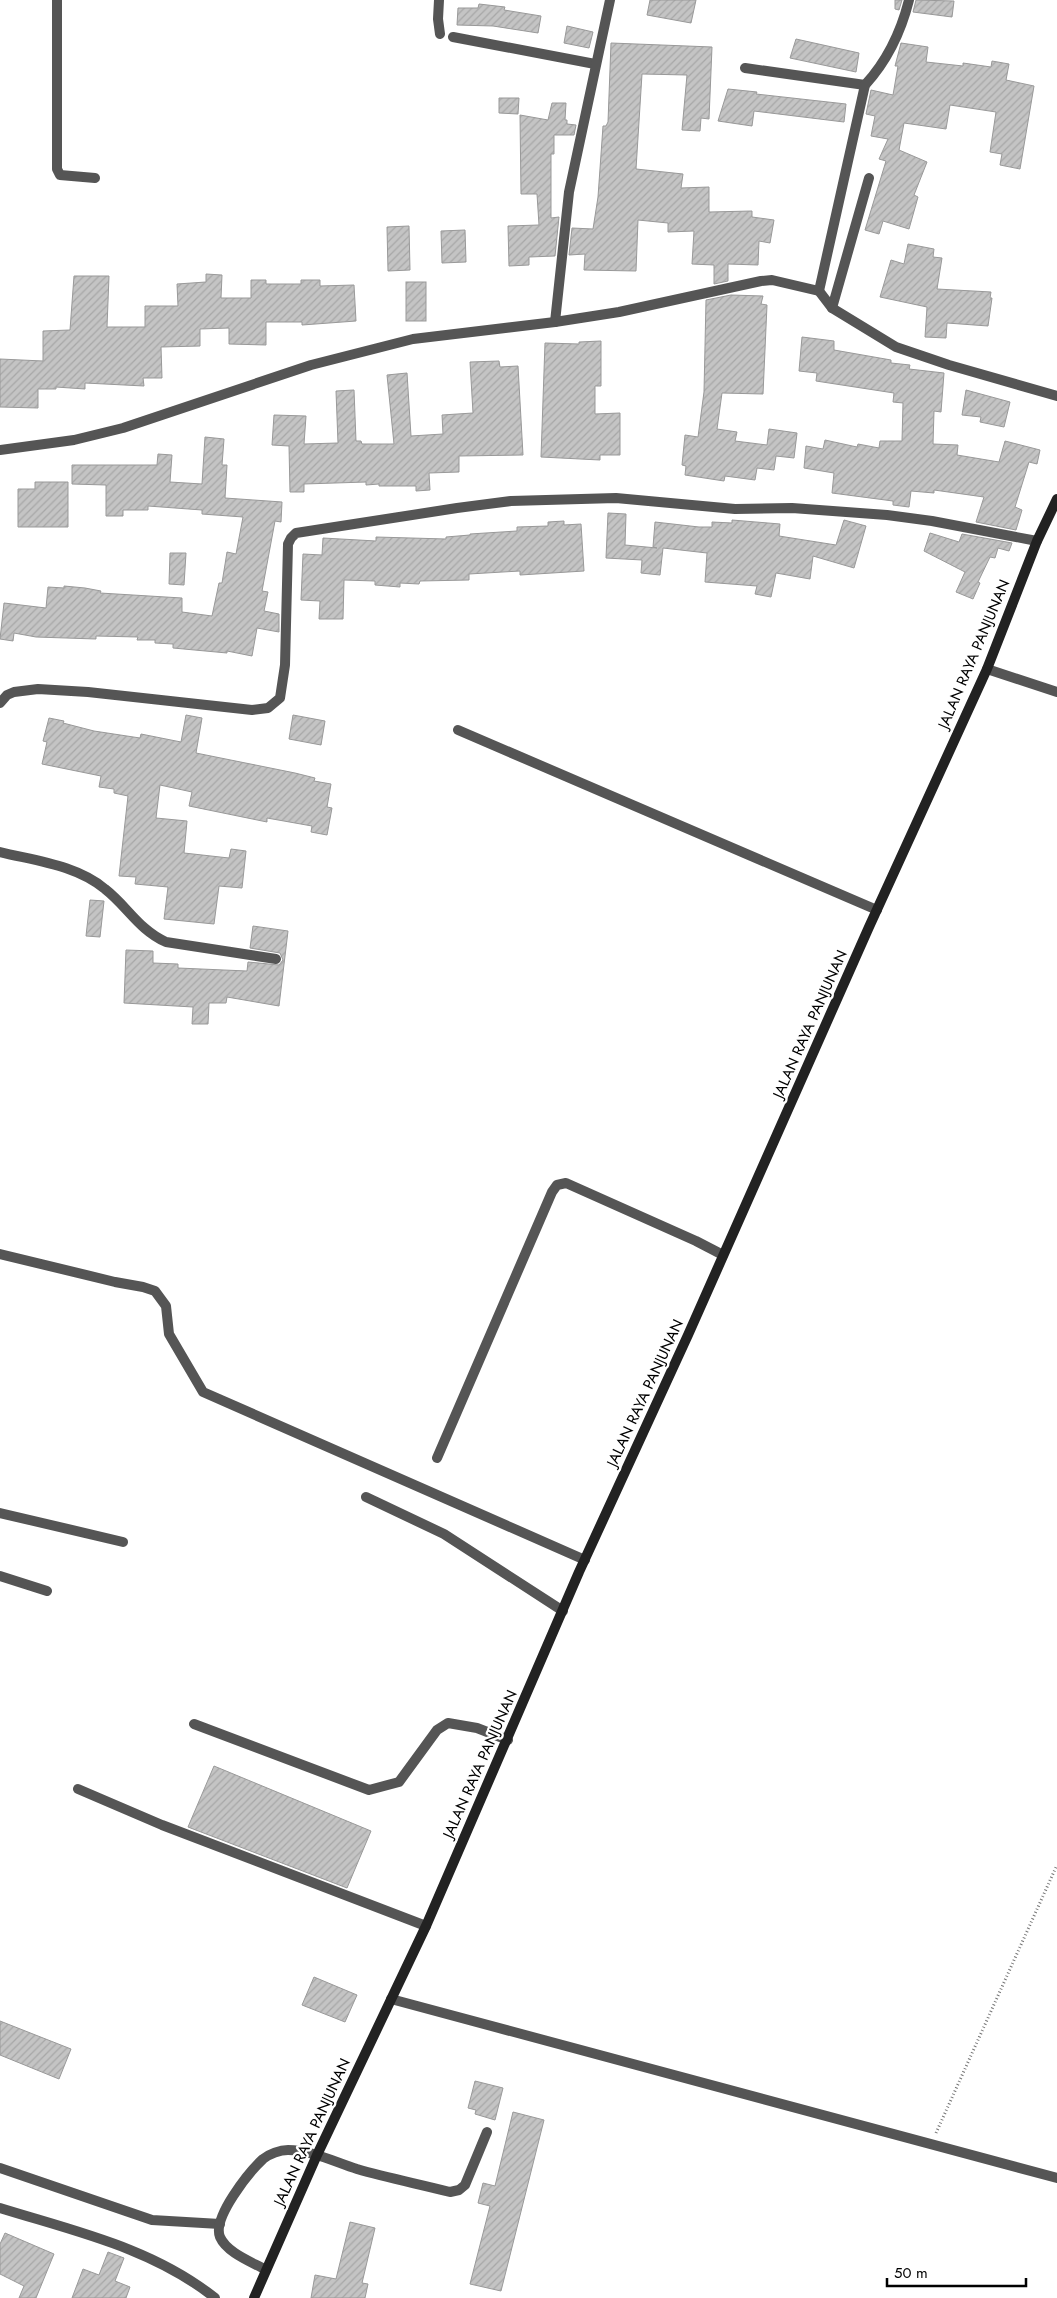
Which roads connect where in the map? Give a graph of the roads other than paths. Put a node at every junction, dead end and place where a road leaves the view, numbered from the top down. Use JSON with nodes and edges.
{"nodes":[{"id":1,"x":57,"y":0,"type":"edge"},
{"id":2,"x":440,"y":0,"type":"edge"},
{"id":3,"x":610,"y":0,"type":"edge"},
{"id":4,"x":909,"y":0,"type":"edge"},
{"id":5,"x":440,"y":34,"type":"dead end"},
{"id":6,"x":453,"y":37,"type":"dead end"},
{"id":7,"x":596,"y":64,"type":"junction"},
{"id":8,"x":745,"y":68,"type":"dead end"},
{"id":9,"x":865,"y":85,"type":"junction"},
{"id":10,"x":95,"y":178,"type":"dead end"},
{"id":11,"x":869,"y":178,"type":"dead end"},
{"id":12,"x":820,"y":291,"type":"junction"},
{"id":13,"x":832,"y":308,"type":"junction"},
{"id":14,"x":555,"y":322,"type":"junction"},
{"id":15,"x":1057,"y":396,"type":"edge"},
{"id":16,"x":0,"y":450,"type":"edge"},
{"id":17,"x":1057,"y":499,"type":"edge"},
{"id":18,"x":1037,"y":541,"type":"junction"},
{"id":19,"x":987,"y":669,"type":"junction"},
{"id":20,"x":1057,"y":692,"type":"edge"},
{"id":21,"x":0,"y":703,"type":"edge"},
{"id":22,"x":458,"y":730,"type":"dead end"},
{"id":23,"x":0,"y":852,"type":"edge"},
{"id":24,"x":877,"y":910,"type":"junction"},
{"id":25,"x":276,"y":959,"type":"dead end"},
{"id":26,"x":0,"y":1254,"type":"edge"},
{"id":27,"x":723,"y":1255,"type":"junction"},
{"id":28,"x":437,"y":1458,"type":"dead end"},
{"id":29,"x":366,"y":1497,"type":"dead end"},
{"id":30,"x":0,"y":1513,"type":"edge"},
{"id":31,"x":122,"y":1542,"type":"dead end"},
{"id":32,"x":585,"y":1560,"type":"junction"},
{"id":33,"x":0,"y":1576,"type":"edge"},
{"id":34,"x":47,"y":1591,"type":"dead end"},
{"id":35,"x":563,"y":1611,"type":"junction"},
{"id":36,"x":194,"y":1724,"type":"dead end"},
{"id":37,"x":508,"y":1740,"type":"junction"},
{"id":38,"x":78,"y":1789,"type":"dead end"},
{"id":39,"x":426,"y":1926,"type":"junction"},
{"id":40,"x":391,"y":1999,"type":"junction"},
{"id":41,"x":486,"y":2132,"type":"dead end"},
{"id":42,"x":321,"y":2157,"type":"junction"},
{"id":43,"x":0,"y":2168,"type":"edge"},
{"id":44,"x":1057,"y":2178,"type":"edge"},
{"id":45,"x":0,"y":2208,"type":"edge"},
{"id":46,"x":220,"y":2224,"type":"junction"},
{"id":47,"x":266,"y":2270,"type":"junction"},
{"id":48,"x":215,"y":2298,"type":"edge"},
{"id":49,"x":254,"y":2298,"type":"edge"}],
"edges":[{"from":1,"to":10,"type":"street"},
{"from":2,"to":5,"type":"street"},
{"from":3,"to":7,"type":"street"},
{"from":4,"to":9,"type":"street"},
{"from":6,"to":7,"type":"street"},
{"from":7,"to":14,"type":"street"},
{"from":8,"to":9,"type":"street"},
{"from":9,"to":12,"type":"street"},
{"from":11,"to":13,"type":"street"},
{"from":12,"to":13,"type":"street"},
{"from":12,"to":14,"type":"street"},
{"from":13,"to":15,"type":"street"},
{"from":14,"to":16,"type":"street"},
{"from":17,"to":18,"type":"main road","name":"JALAN RAYA PANJUNAN"},
{"from":18,"to":19,"type":"main road","name":"JALAN RAYA PANJUNAN"},
{"from":18,"to":21,"type":"street"},
{"from":19,"to":20,"type":"street"},
{"from":19,"to":24,"type":"main road","name":"JALAN RAYA PANJUNAN"},
{"from":22,"to":24,"type":"street"},
{"from":23,"to":25,"type":"street"},
{"from":24,"to":27,"type":"main road","name":"JALAN RAYA PANJUNAN"},
{"from":26,"to":32,"type":"street"},
{"from":27,"to":28,"type":"street"},
{"from":27,"to":32,"type":"main road","name":"JALAN RAYA PANJUNAN"},
{"from":29,"to":35,"type":"street"},
{"from":30,"to":31,"type":"street"},
{"from":32,"to":35,"type":"main road","name":"JALAN RAYA PANJUNAN"},
{"from":33,"to":34,"type":"street"},
{"from":35,"to":37,"type":"main road","name":"JALAN RAYA PANJUNAN"},
{"from":36,"to":37,"type":"street"},
{"from":37,"to":39,"type":"main road","name":"JALAN RAYA PANJUNAN"},
{"from":38,"to":39,"type":"street"},
{"from":39,"to":40,"type":"main road","name":"JALAN RAYA PANJUNAN"},
{"from":40,"to":42,"type":"main road","name":"JALAN RAYA PANJUNAN"},
{"from":40,"to":44,"type":"street"},
{"from":41,"to":42,"type":"street"},
{"from":42,"to":46,"type":"street"},
{"from":42,"to":47,"type":"main road","name":"JALAN RAYA PANJUNAN"},
{"from":43,"to":46,"type":"street"},
{"from":45,"to":48,"type":"street"},
{"from":46,"to":47,"type":"street"},
{"from":47,"to":49,"type":"main road","name":"JALAN RAYA PANJUNAN"}]}
